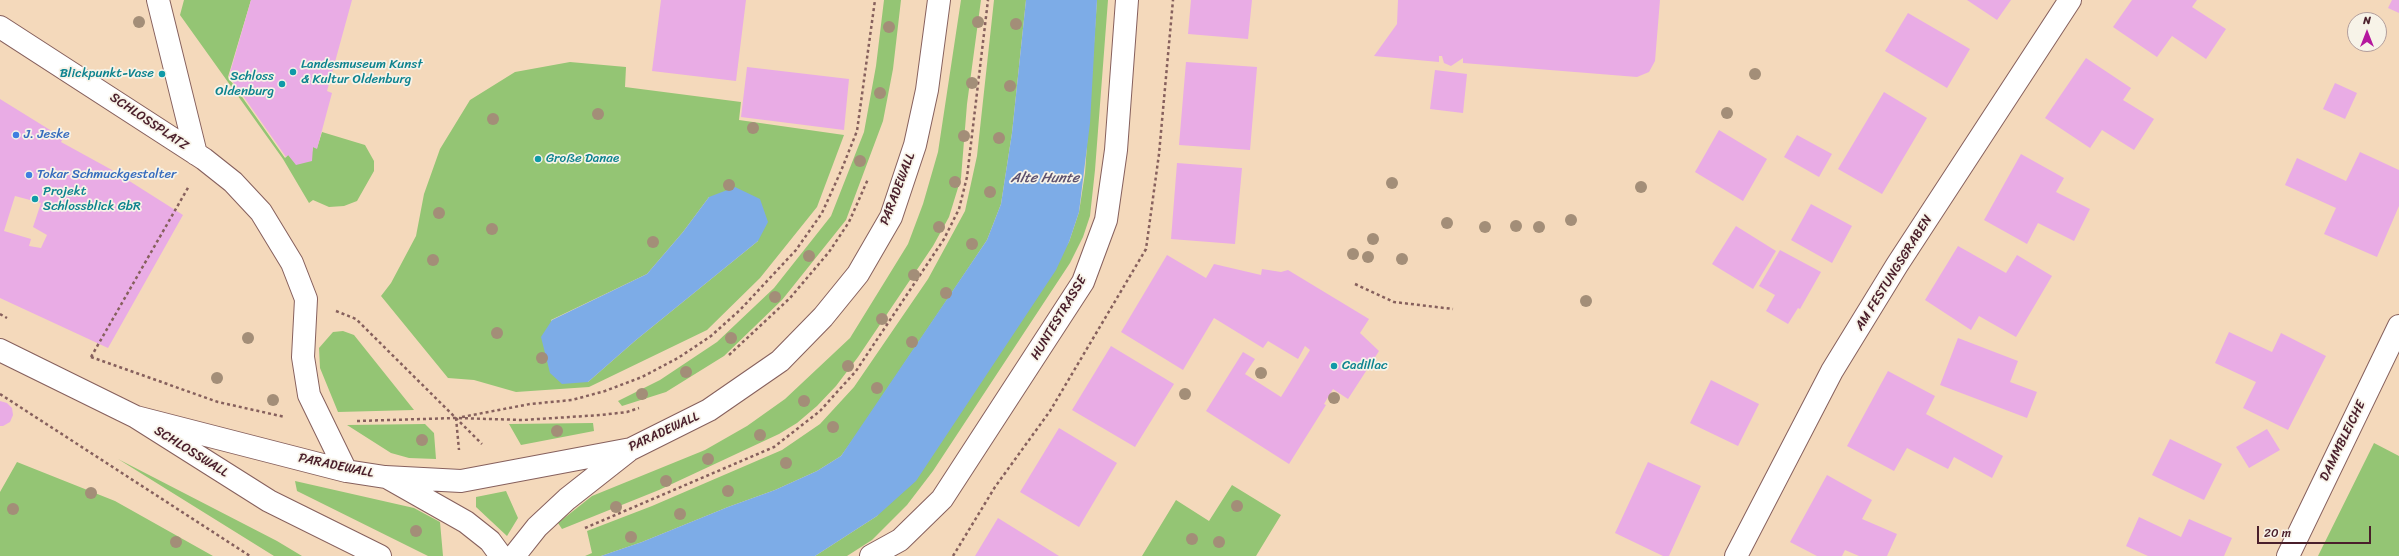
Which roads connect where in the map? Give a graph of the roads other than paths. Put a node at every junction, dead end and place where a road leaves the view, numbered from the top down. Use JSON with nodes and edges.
{"nodes":[{"id":1,"x":158,"y":0,"type":"edge"},
{"id":2,"x":939,"y":0,"type":"edge"},
{"id":3,"x":1128,"y":0,"type":"edge"},
{"id":4,"x":2070,"y":0,"type":"edge"},
{"id":5,"x":0,"y":27,"type":"edge"},
{"id":6,"x":200,"y":156,"type":"junction"},
{"id":7,"x":2399,"y":326,"type":"edge"},
{"id":8,"x":0,"y":350,"type":"edge"},
{"id":9,"x":136,"y":417,"type":"junction"},
{"id":10,"x":631,"y":449,"type":"junction"},
{"id":11,"x":346,"y":470,"type":"junction"},
{"id":12,"x":385,"y":477,"type":"junction"},
{"id":13,"x":269,"y":501,"type":"junction"},
{"id":14,"x":900,"y":540,"type":"junction"},
{"id":15,"x":349,"y":556,"type":"edge"},
{"id":16,"x":380,"y":556,"type":"edge"},
{"id":17,"x":501,"y":556,"type":"edge"},
{"id":18,"x":514,"y":556,"type":"edge"},
{"id":19,"x":871,"y":556,"type":"edge"},
{"id":20,"x":883,"y":556,"type":"edge"},
{"id":21,"x":1736,"y":556,"type":"edge"},
{"id":22,"x":2288,"y":556,"type":"edge"}],
"edges":[{"from":1,"to":6,"type":"street","name":"SCHLOSSPLATZ"},
{"from":2,"to":10,"type":"street","name":"PARADEWALL"},
{"from":3,"to":14,"type":"street","name":"HUNTESTRASSE"},
{"from":4,"to":21,"type":"street","name":"AM FESTUNGSGRABEN"},
{"from":5,"to":6,"type":"street","name":"SCHLOSSPLATZ"},
{"from":6,"to":11,"type":"street","name":"SCHLOSSPLATZ"},
{"from":7,"to":22,"type":"street","name":"DAMMBLEICHE"},
{"from":8,"to":9,"type":"street","name":"SCHLOSSWALL"},
{"from":9,"to":11,"type":"street","name":"PARADEWALL"},
{"from":9,"to":13,"type":"street","name":"SCHLOSSWALL"},
{"from":10,"to":12,"type":"street","name":"PARADEWALL"},
{"from":10,"to":18,"type":"street"},
{"from":11,"to":12,"type":"street","name":"PARADEWALL"},
{"from":12,"to":17,"type":"street"},
{"from":13,"to":15,"type":"street"},
{"from":13,"to":16,"type":"street","name":"SCHLOSSWALL"},
{"from":14,"to":19,"type":"street","name":"HUNTESTRASSE"},
{"from":14,"to":20,"type":"street"}]}
